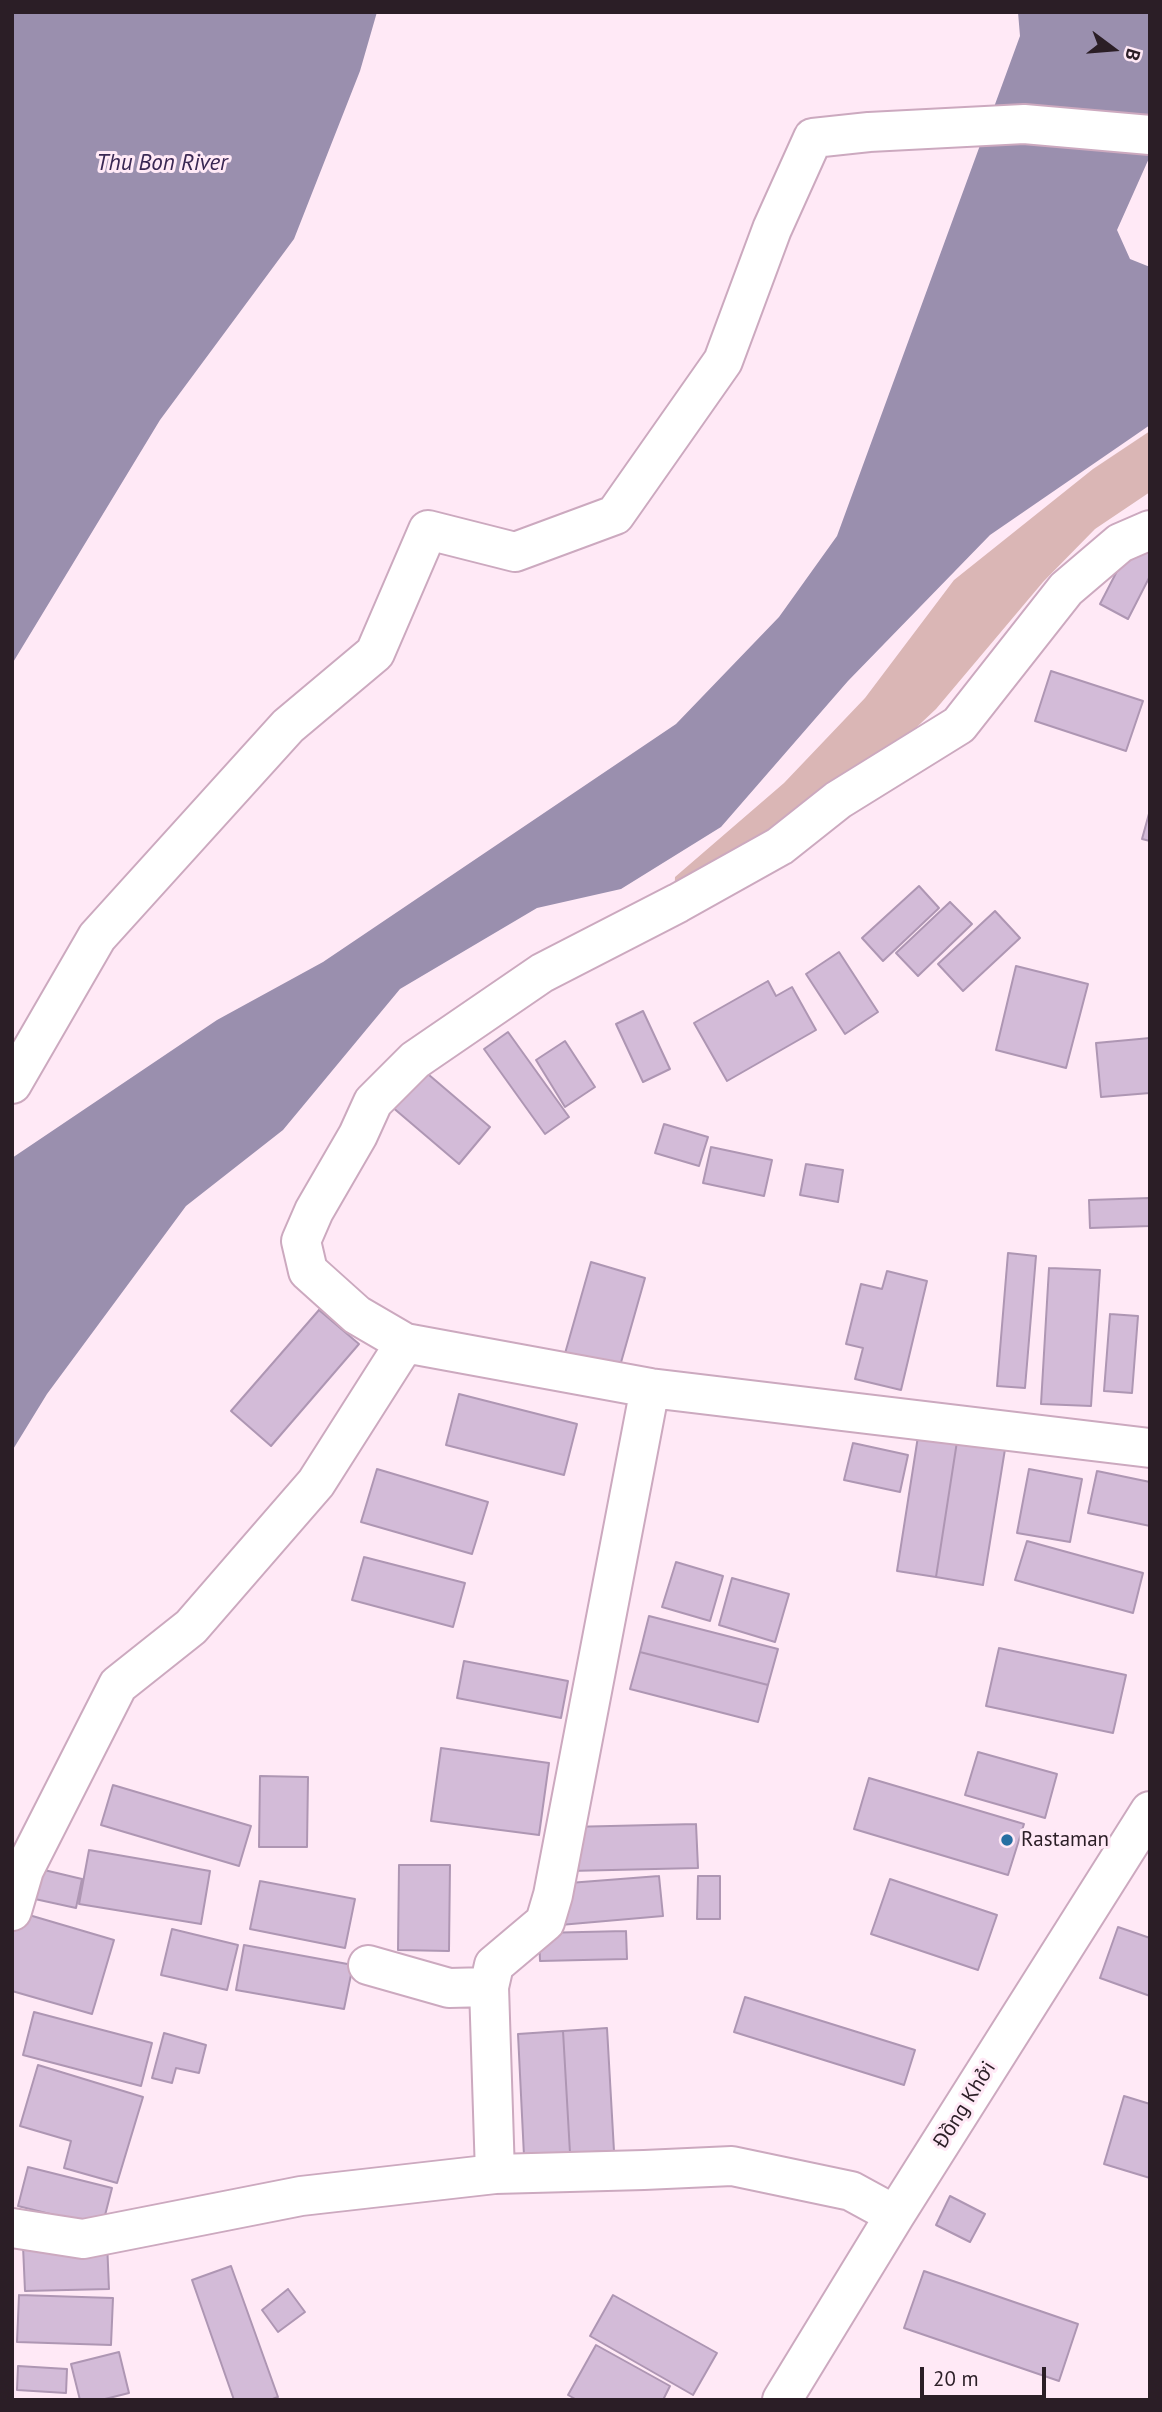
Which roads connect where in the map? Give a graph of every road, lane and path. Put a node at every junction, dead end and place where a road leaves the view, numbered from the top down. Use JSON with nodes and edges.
{"nodes":[{"id":1,"x":1150,"y":135,"type":"edge"},
{"id":2,"x":1150,"y":530,"type":"edge"},
{"id":3,"x":12,"y":1084,"type":"edge"},
{"id":4,"x":405,"y":1343,"type":"junction"},
{"id":5,"x":650,"y":1388,"type":"junction"},
{"id":6,"x":1150,"y":1448,"type":"edge"},
{"id":7,"x":1150,"y":1811,"type":"edge"},
{"id":8,"x":12,"y":1911,"type":"edge"},
{"id":9,"x":368,"y":1965,"type":"dead end"},
{"id":10,"x":489,"y":1987,"type":"junction"},
{"id":11,"x":495,"y":2174,"type":"junction"},
{"id":12,"x":895,"y":2215,"type":"junction"},
{"id":13,"x":12,"y":2228,"type":"edge"},
{"id":14,"x":782,"y":2400,"type":"edge"}],
"edges":[{"from":1,"to":3,"type":"street"},
{"from":2,"to":4,"type":"street"},
{"from":4,"to":5,"type":"street"},
{"from":4,"to":8,"type":"street"},
{"from":5,"to":6,"type":"street"},
{"from":5,"to":10,"type":"street"},
{"from":7,"to":12,"type":"street","name":"Đồng Khởi"},
{"from":9,"to":10,"type":"street"},
{"from":10,"to":11,"type":"street"},
{"from":11,"to":12,"type":"street"},
{"from":11,"to":13,"type":"street"},
{"from":12,"to":14,"type":"street","name":"Đồng Khởi"}]}
